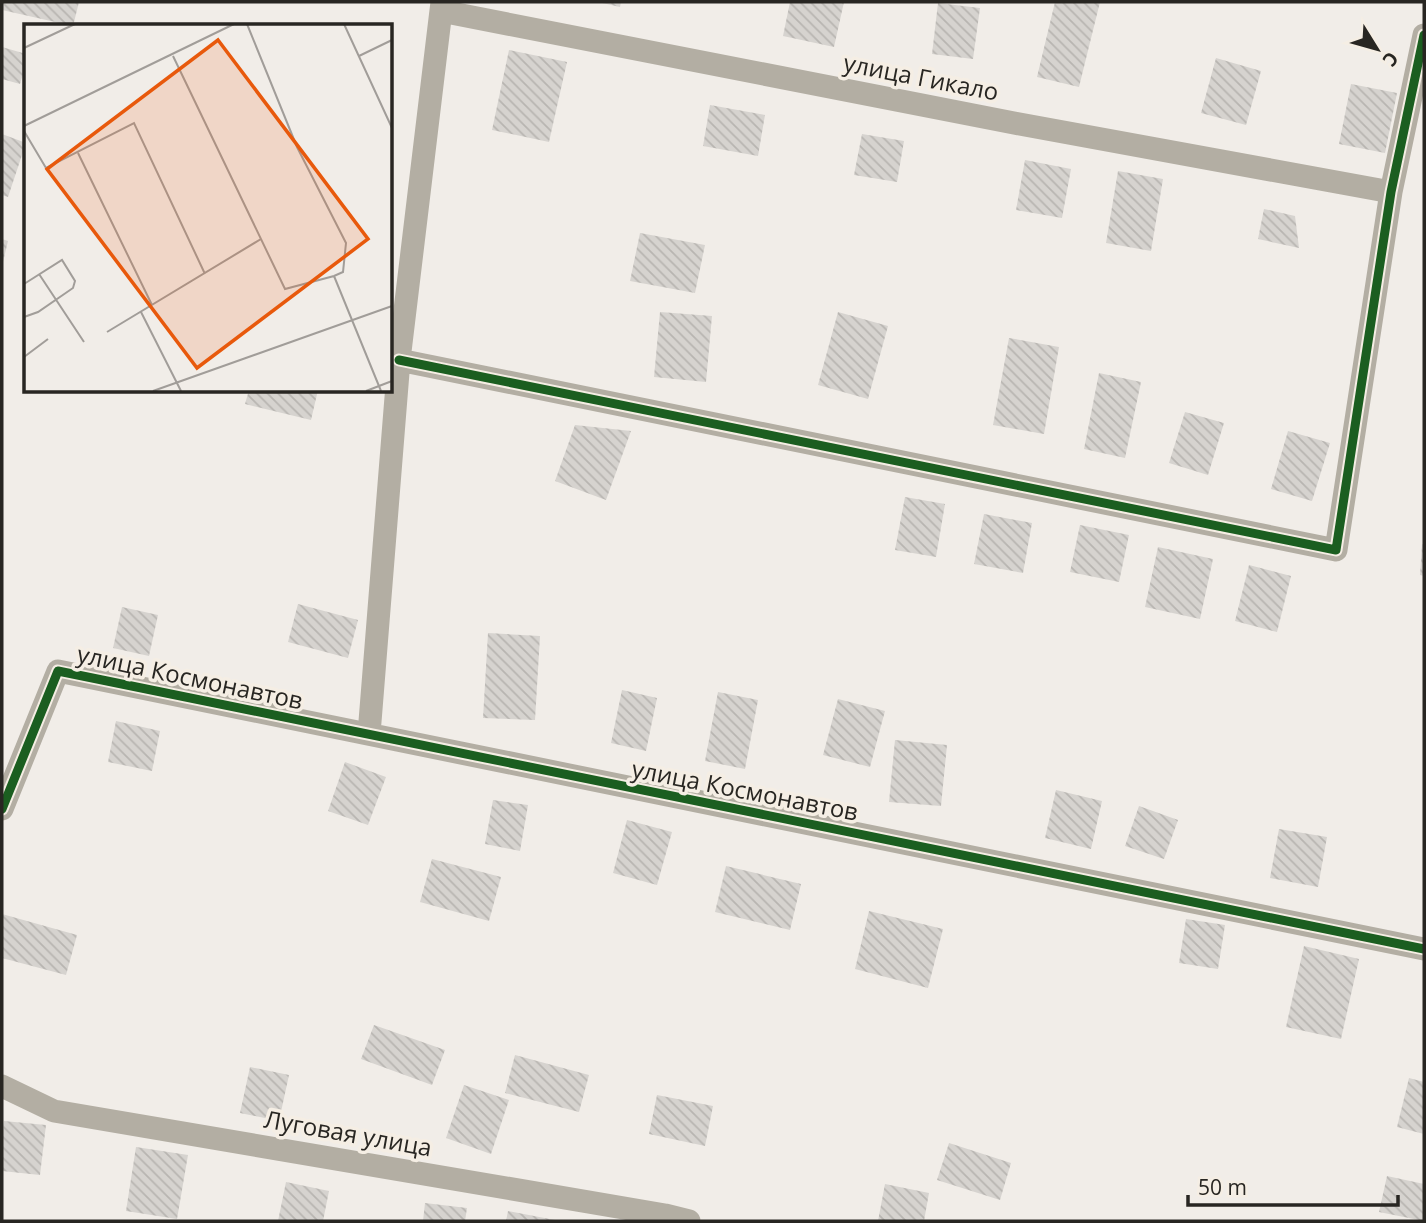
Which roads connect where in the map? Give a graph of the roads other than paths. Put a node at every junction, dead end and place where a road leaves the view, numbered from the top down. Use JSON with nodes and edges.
{"nodes":[{"id":1,"x":442,"y":6,"type":"edge"},
{"id":2,"x":1424,"y":35,"type":"edge"},
{"id":3,"x":1391,"y":192,"type":"junction"},
{"id":4,"x":399,"y":360,"type":"junction"},
{"id":5,"x":369,"y":734,"type":"junction"},
{"id":6,"x":2,"y":809,"type":"edge"},
{"id":7,"x":1424,"y":949,"type":"edge"},
{"id":8,"x":2,"y":1087,"type":"edge"},
{"id":9,"x":689,"y":1221,"type":"edge"}],
"edges":[{"from":1,"to":3,"type":"street","name":"улица Гикало"},
{"from":1,"to":4,"type":"street"},
{"from":2,"to":3,"type":"street"},
{"from":3,"to":4,"type":"street"},
{"from":4,"to":5,"type":"street"},
{"from":5,"to":6,"type":"street","name":"улица Космонавтов"},
{"from":5,"to":7,"type":"street","name":"улица Космонавтов"},
{"from":8,"to":9,"type":"street","name":"Луговая улица"}]}
